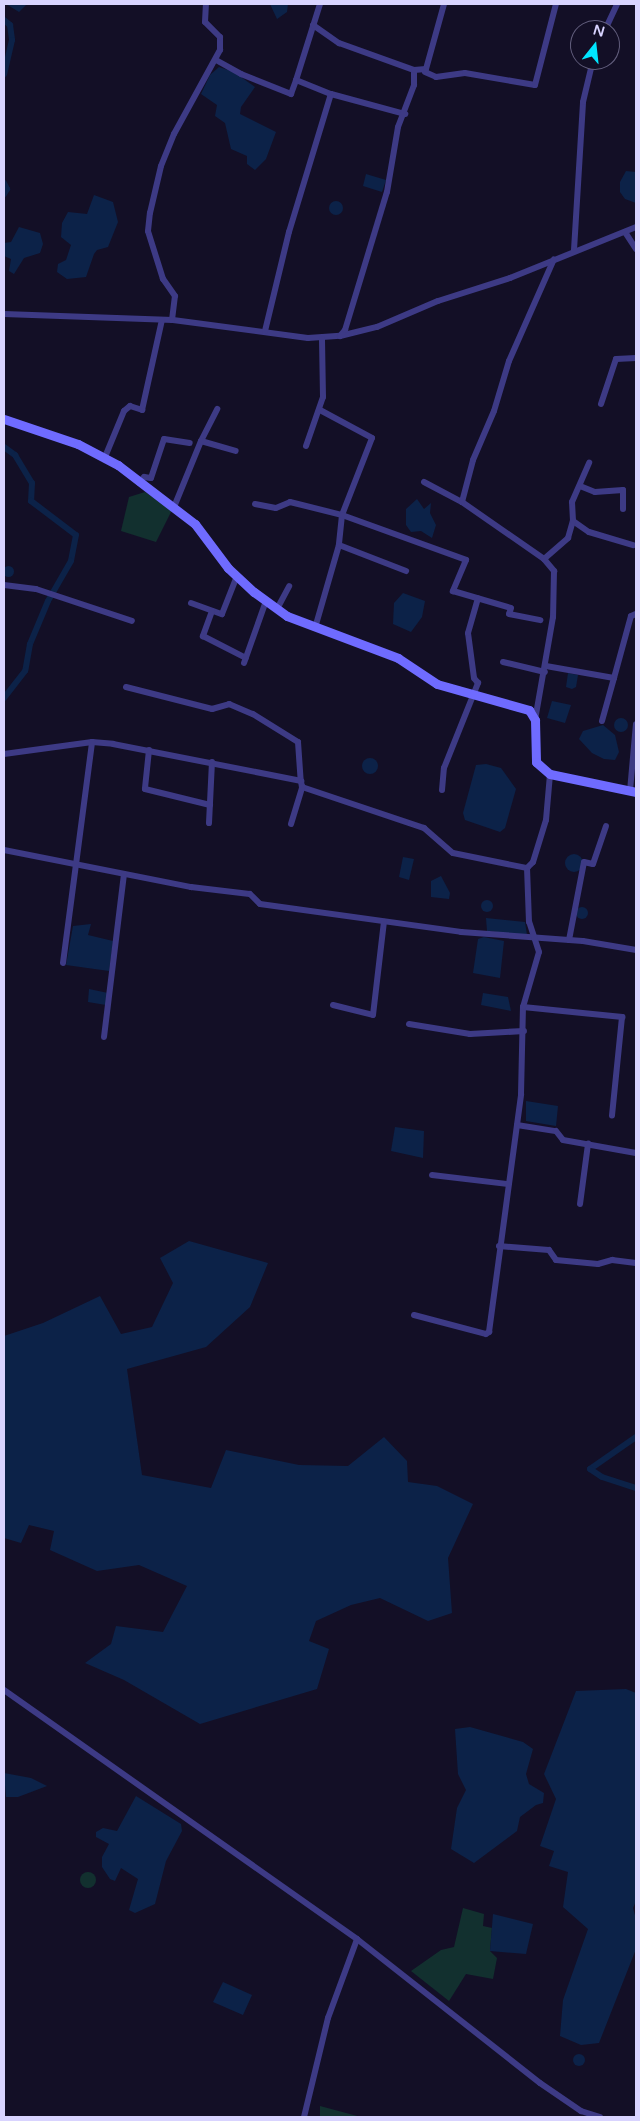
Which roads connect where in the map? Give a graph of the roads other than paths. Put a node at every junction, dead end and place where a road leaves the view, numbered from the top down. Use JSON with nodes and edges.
{"nodes":[{"id":1,"x":206,"y":4,"type":"edge"},
{"id":2,"x":320,"y":4,"type":"edge"},
{"id":3,"x":444,"y":4,"type":"edge"},
{"id":4,"x":556,"y":4,"type":"edge"},
{"id":5,"x":617,"y":4,"type":"edge"},
{"id":6,"x":610,"y":20,"type":"edge"},
{"id":7,"x":313,"y":25,"type":"junction"},
{"id":8,"x":216,"y":60,"type":"junction"},
{"id":9,"x":414,"y":70,"type":"junction"},
{"id":10,"x":592,"y":70,"type":"edge"},
{"id":11,"x":425,"y":72,"type":"junction"},
{"id":12,"x":296,"y":80,"type":"junction"},
{"id":13,"x":331,"y":94,"type":"junction"},
{"id":14,"x":405,"y":114,"type":"junction"},
{"id":15,"x":636,"y":227,"type":"edge"},
{"id":16,"x":625,"y":232,"type":"junction"},
{"id":17,"x":636,"y":249,"type":"edge"},
{"id":18,"x":574,"y":250,"type":"junction"},
{"id":19,"x":554,"y":259,"type":"junction"},
{"id":20,"x":4,"y":314,"type":"edge"},
{"id":21,"x":162,"y":320,"type":"junction"},
{"id":22,"x":172,"y":320,"type":"junction"},
{"id":23,"x":265,"y":330,"type":"junction"},
{"id":24,"x":340,"y":336,"type":"junction"},
{"id":25,"x":322,"y":339,"type":"junction"},
{"id":26,"x":636,"y":358,"type":"edge"},
{"id":27,"x":601,"y":404,"type":"dead end"},
{"id":28,"x":217,"y":409,"type":"dead end"},
{"id":29,"x":320,"y":410,"type":"junction"},
{"id":30,"x":4,"y":420,"type":"edge"},
{"id":31,"x":201,"y":441,"type":"junction"},
{"id":32,"x":190,"y":443,"type":"dead end"},
{"id":33,"x":306,"y":446,"type":"dead end"},
{"id":34,"x":236,"y":451,"type":"dead end"},
{"id":35,"x":105,"y":457,"type":"junction"},
{"id":36,"x":589,"y":463,"type":"dead end"},
{"id":37,"x":424,"y":482,"type":"dead end"},
{"id":38,"x":139,"y":483,"type":"junction"},
{"id":39,"x":580,"y":486,"type":"junction"},
{"id":40,"x":462,"y":502,"type":"junction"},
{"id":41,"x":255,"y":504,"type":"dead end"},
{"id":42,"x":174,"y":508,"type":"junction"},
{"id":43,"x":623,"y":509,"type":"dead end"},
{"id":44,"x":342,"y":515,"type":"junction"},
{"id":45,"x":573,"y":521,"type":"junction"},
{"id":46,"x":339,"y":545,"type":"junction"},
{"id":47,"x":633,"y":545,"type":"dead end"},
{"id":48,"x":544,"y":559,"type":"junction"},
{"id":49,"x":406,"y":571,"type":"dead end"},
{"id":50,"x":237,"y":576,"type":"junction"},
{"id":51,"x":4,"y":585,"type":"edge"},
{"id":52,"x":289,"y":586,"type":"dead end"},
{"id":53,"x":478,"y":598,"type":"junction"},
{"id":54,"x":266,"y":601,"type":"junction"},
{"id":55,"x":191,"y":603,"type":"dead end"},
{"id":56,"x":277,"y":608,"type":"junction"},
{"id":57,"x":212,"y":611,"type":"junction"},
{"id":58,"x":636,"y":614,"type":"edge"},
{"id":59,"x":540,"y":620,"type":"dead end"},
{"id":60,"x":132,"y":621,"type":"dead end"},
{"id":61,"x":315,"y":628,"type":"junction"},
{"id":62,"x":502,"y":662,"type":"dead end"},
{"id":63,"x":545,"y":669,"type":"junction"},
{"id":64,"x":614,"y":678,"type":"junction"},
{"id":65,"x":126,"y":687,"type":"dead end"},
{"id":66,"x":476,"y":694,"type":"junction"},
{"id":67,"x":535,"y":720,"type":"junction"},
{"id":68,"x":602,"y":720,"type":"dead end"},
{"id":69,"x":636,"y":724,"type":"edge"},
{"id":70,"x":92,"y":742,"type":"junction"},
{"id":71,"x":149,"y":750,"type":"junction"},
{"id":72,"x":4,"y":754,"type":"edge"},
{"id":73,"x":212,"y":762,"type":"junction"},
{"id":74,"x":550,"y":774,"type":"junction"},
{"id":75,"x":301,"y":784,"type":"junction"},
{"id":76,"x":442,"y":790,"type":"dead end"},
{"id":77,"x":633,"y":792,"type":"edge"},
{"id":78,"x":210,"y":805,"type":"junction"},
{"id":79,"x":209,"y":823,"type":"dead end"},
{"id":80,"x":291,"y":824,"type":"dead end"},
{"id":81,"x":606,"y":826,"type":"dead end"},
{"id":82,"x":4,"y":850,"type":"edge"},
{"id":83,"x":75,"y":864,"type":"junction"},
{"id":84,"x":528,"y":868,"type":"junction"},
{"id":85,"x":124,"y":874,"type":"junction"},
{"id":86,"x":384,"y":922,"type":"junction"},
{"id":87,"x":536,"y":938,"type":"junction"},
{"id":88,"x":569,"y":940,"type":"junction"},
{"id":89,"x":636,"y":950,"type":"edge"},
{"id":90,"x":63,"y":963,"type":"dead end"},
{"id":91,"x":333,"y":1005,"type":"dead end"},
{"id":92,"x":523,"y":1007,"type":"junction"},
{"id":93,"x":409,"y":1024,"type":"dead end"},
{"id":94,"x":524,"y":1031,"type":"junction"},
{"id":95,"x":104,"y":1037,"type":"dead end"},
{"id":96,"x":612,"y":1115,"type":"dead end"},
{"id":97,"x":517,"y":1125,"type":"junction"},
{"id":98,"x":588,"y":1144,"type":"junction"},
{"id":99,"x":636,"y":1153,"type":"edge"},
{"id":100,"x":432,"y":1175,"type":"dead end"},
{"id":101,"x":508,"y":1184,"type":"junction"},
{"id":102,"x":580,"y":1204,"type":"dead end"},
{"id":103,"x":499,"y":1246,"type":"junction"},
{"id":104,"x":636,"y":1263,"type":"edge"},
{"id":105,"x":414,"y":1314,"type":"dead end"},
{"id":106,"x":4,"y":1690,"type":"edge"},
{"id":107,"x":357,"y":1939,"type":"junction"},
{"id":108,"x":304,"y":2117,"type":"edge"},
{"id":109,"x":600,"y":2117,"type":"edge"}],
"edges":[{"from":1,"to":8,"type":"street"},
{"from":2,"to":7,"type":"street"},
{"from":3,"to":11,"type":"street"},
{"from":4,"to":11,"type":"street"},
{"from":5,"to":6,"type":"street"},
{"from":7,"to":9,"type":"street"},
{"from":7,"to":12,"type":"street"},
{"from":8,"to":12,"type":"street"},
{"from":8,"to":22,"type":"street"},
{"from":9,"to":11,"type":"street"},
{"from":9,"to":14,"type":"street"},
{"from":10,"to":18,"type":"street"},
{"from":12,"to":13,"type":"street"},
{"from":13,"to":14,"type":"street"},
{"from":13,"to":23,"type":"street"},
{"from":14,"to":24,"type":"street"},
{"from":15,"to":16,"type":"street"},
{"from":16,"to":17,"type":"street"},
{"from":16,"to":18,"type":"street"},
{"from":18,"to":19,"type":"street"},
{"from":19,"to":24,"type":"street"},
{"from":19,"to":40,"type":"street"},
{"from":20,"to":21,"type":"street"},
{"from":21,"to":22,"type":"street"},
{"from":21,"to":35,"type":"street"},
{"from":22,"to":23,"type":"street"},
{"from":23,"to":25,"type":"street"},
{"from":24,"to":25,"type":"street"},
{"from":25,"to":29,"type":"street"},
{"from":26,"to":27,"type":"street"},
{"from":28,"to":31,"type":"street"},
{"from":29,"to":33,"type":"street"},
{"from":29,"to":44,"type":"street"},
{"from":30,"to":35,"type":"street"},
{"from":31,"to":34,"type":"street"},
{"from":31,"to":42,"type":"street"},
{"from":32,"to":38,"type":"street"},
{"from":35,"to":38,"type":"street"},
{"from":36,"to":39,"type":"street"},
{"from":37,"to":40,"type":"street"},
{"from":38,"to":42,"type":"street"},
{"from":39,"to":43,"type":"street"},
{"from":39,"to":45,"type":"street"},
{"from":40,"to":48,"type":"street"},
{"from":41,"to":44,"type":"street"},
{"from":42,"to":50,"type":"street"},
{"from":44,"to":46,"type":"street"},
{"from":44,"to":53,"type":"street"},
{"from":45,"to":47,"type":"street"},
{"from":45,"to":48,"type":"street"},
{"from":46,"to":49,"type":"street"},
{"from":46,"to":61,"type":"street"},
{"from":48,"to":63,"type":"street"},
{"from":50,"to":54,"type":"street"},
{"from":50,"to":57,"type":"street"},
{"from":51,"to":60,"type":"street"},
{"from":52,"to":56,"type":"street"},
{"from":53,"to":59,"type":"street"},
{"from":53,"to":66,"type":"street"},
{"from":54,"to":56,"type":"street"},
{"from":54,"to":57,"type":"street"},
{"from":55,"to":57,"type":"street"},
{"from":56,"to":61,"type":"street"},
{"from":58,"to":64,"type":"street"},
{"from":61,"to":66,"type":"street"},
{"from":62,"to":63,"type":"street"},
{"from":63,"to":64,"type":"street"},
{"from":63,"to":67,"type":"street"},
{"from":64,"to":68,"type":"street"},
{"from":65,"to":75,"type":"street"},
{"from":66,"to":67,"type":"street"},
{"from":66,"to":76,"type":"street"},
{"from":67,"to":74,"type":"street"},
{"from":69,"to":77,"type":"street"},
{"from":70,"to":71,"type":"street"},
{"from":70,"to":72,"type":"street"},
{"from":70,"to":83,"type":"street"},
{"from":71,"to":73,"type":"street"},
{"from":71,"to":78,"type":"street"},
{"from":73,"to":75,"type":"street"},
{"from":73,"to":78,"type":"street"},
{"from":74,"to":77,"type":"street"},
{"from":74,"to":84,"type":"street"},
{"from":75,"to":80,"type":"street"},
{"from":75,"to":84,"type":"street"},
{"from":78,"to":79,"type":"street"},
{"from":81,"to":88,"type":"street"},
{"from":82,"to":83,"type":"street"},
{"from":83,"to":85,"type":"street"},
{"from":83,"to":90,"type":"street"},
{"from":84,"to":87,"type":"street"},
{"from":85,"to":86,"type":"street"},
{"from":85,"to":95,"type":"street"},
{"from":86,"to":87,"type":"street"},
{"from":86,"to":91,"type":"street"},
{"from":87,"to":88,"type":"street"},
{"from":87,"to":92,"type":"street"},
{"from":88,"to":89,"type":"street"},
{"from":92,"to":94,"type":"street"},
{"from":92,"to":96,"type":"street"},
{"from":93,"to":94,"type":"street"},
{"from":94,"to":97,"type":"street"},
{"from":97,"to":98,"type":"street"},
{"from":97,"to":101,"type":"street"},
{"from":98,"to":99,"type":"street"},
{"from":98,"to":102,"type":"street"},
{"from":100,"to":101,"type":"street"},
{"from":101,"to":103,"type":"street"},
{"from":103,"to":104,"type":"street"},
{"from":103,"to":105,"type":"street"},
{"from":106,"to":107,"type":"street"},
{"from":107,"to":108,"type":"street"},
{"from":107,"to":109,"type":"street"}]}
